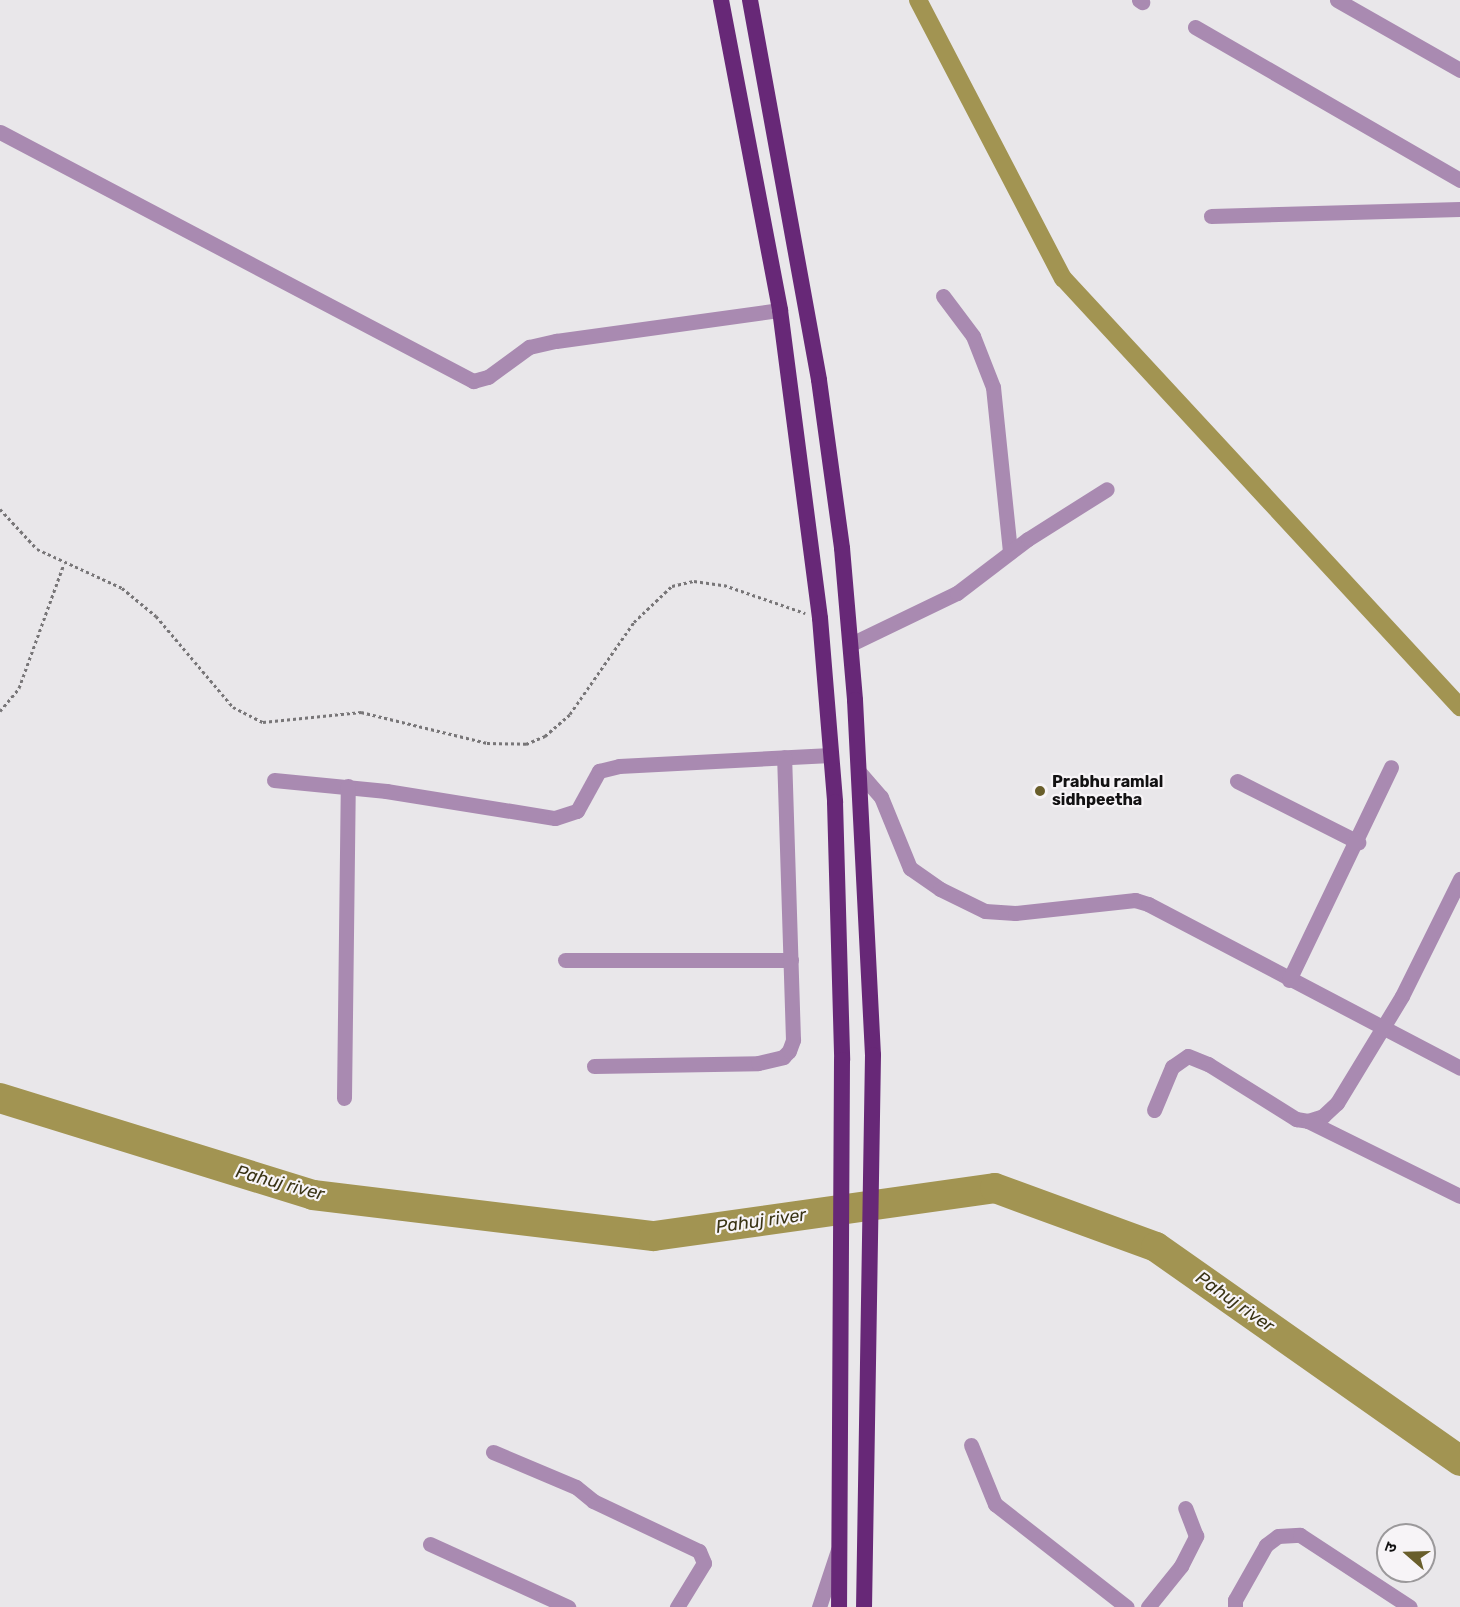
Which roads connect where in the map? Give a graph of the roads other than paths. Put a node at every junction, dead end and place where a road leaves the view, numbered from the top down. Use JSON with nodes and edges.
{"nodes":[{"id":1,"x":721,"y":0,"type":"edge"},
{"id":2,"x":750,"y":0,"type":"edge"},
{"id":3,"x":1337,"y":0,"type":"edge"},
{"id":4,"x":1195,"y":27,"type":"dead end"},
{"id":5,"x":1460,"y":70,"type":"edge"},
{"id":6,"x":0,"y":132,"type":"edge"},
{"id":7,"x":1460,"y":180,"type":"edge"},
{"id":8,"x":1460,"y":208,"type":"edge"},
{"id":9,"x":1211,"y":216,"type":"dead end"},
{"id":10,"x":944,"y":296,"type":"dead end"},
{"id":11,"x":780,"y":310,"type":"junction"},
{"id":12,"x":1107,"y":489,"type":"dead end"},
{"id":13,"x":1010,"y":552,"type":"junction"},
{"id":14,"x":851,"y":644,"type":"junction"},
{"id":15,"x":831,"y":755,"type":"junction"},
{"id":16,"x":784,"y":757,"type":"junction"},
{"id":17,"x":1391,"y":767,"type":"dead end"},
{"id":18,"x":860,"y":773,"type":"junction"},
{"id":19,"x":274,"y":780,"type":"dead end"},
{"id":20,"x":1238,"y":781,"type":"dead end"},
{"id":21,"x":348,"y":786,"type":"junction"},
{"id":22,"x":1358,"y":842,"type":"junction"},
{"id":23,"x":1460,"y":879,"type":"edge"},
{"id":24,"x":566,"y":960,"type":"dead end"},
{"id":25,"x":791,"y":960,"type":"junction"},
{"id":26,"x":1289,"y":980,"type":"junction"},
{"id":27,"x":1383,"y":1028,"type":"junction"},
{"id":28,"x":594,"y":1066,"type":"dead end"},
{"id":29,"x":1460,"y":1068,"type":"edge"},
{"id":30,"x":344,"y":1098,"type":"dead end"},
{"id":31,"x":1154,"y":1110,"type":"dead end"},
{"id":32,"x":1308,"y":1121,"type":"junction"},
{"id":33,"x":1460,"y":1196,"type":"edge"},
{"id":34,"x":971,"y":1446,"type":"dead end"},
{"id":35,"x":493,"y":1452,"type":"dead end"},
{"id":36,"x":1185,"y":1508,"type":"dead end"},
{"id":37,"x":430,"y":1544,"type":"dead end"},
{"id":38,"x":839,"y":1548,"type":"junction"},
{"id":39,"x":568,"y":1607,"type":"edge"},
{"id":40,"x":677,"y":1607,"type":"edge"},
{"id":41,"x":819,"y":1607,"type":"edge"},
{"id":42,"x":839,"y":1607,"type":"edge"},
{"id":43,"x":866,"y":1607,"type":"edge"},
{"id":44,"x":1127,"y":1607,"type":"edge"},
{"id":45,"x":1148,"y":1607,"type":"edge"},
{"id":46,"x":1235,"y":1607,"type":"edge"},
{"id":47,"x":1410,"y":1607,"type":"edge"}],
"edges":[{"from":1,"to":11,"type":"highway"},
{"from":2,"to":14,"type":"highway"},
{"from":3,"to":5,"type":"street"},
{"from":4,"to":7,"type":"street"},
{"from":6,"to":11,"type":"street"},
{"from":8,"to":9,"type":"street"},
{"from":10,"to":13,"type":"street"},
{"from":11,"to":15,"type":"highway"},
{"from":12,"to":13,"type":"street"},
{"from":13,"to":14,"type":"street"},
{"from":14,"to":18,"type":"highway"},
{"from":15,"to":16,"type":"street"},
{"from":15,"to":38,"type":"highway"},
{"from":16,"to":21,"type":"street"},
{"from":16,"to":25,"type":"street"},
{"from":17,"to":22,"type":"street"},
{"from":18,"to":26,"type":"street"},
{"from":18,"to":43,"type":"highway"},
{"from":19,"to":21,"type":"street"},
{"from":20,"to":22,"type":"street"},
{"from":21,"to":30,"type":"street"},
{"from":22,"to":26,"type":"street"},
{"from":23,"to":27,"type":"street"},
{"from":24,"to":25,"type":"street"},
{"from":25,"to":28,"type":"street"},
{"from":26,"to":27,"type":"street"},
{"from":27,"to":29,"type":"street"},
{"from":27,"to":32,"type":"street"},
{"from":31,"to":32,"type":"street"},
{"from":32,"to":33,"type":"street"},
{"from":34,"to":44,"type":"street"},
{"from":35,"to":40,"type":"street"},
{"from":36,"to":45,"type":"street"},
{"from":37,"to":39,"type":"street"},
{"from":38,"to":41,"type":"street"},
{"from":38,"to":42,"type":"highway"},
{"from":46,"to":47,"type":"street"}]}
